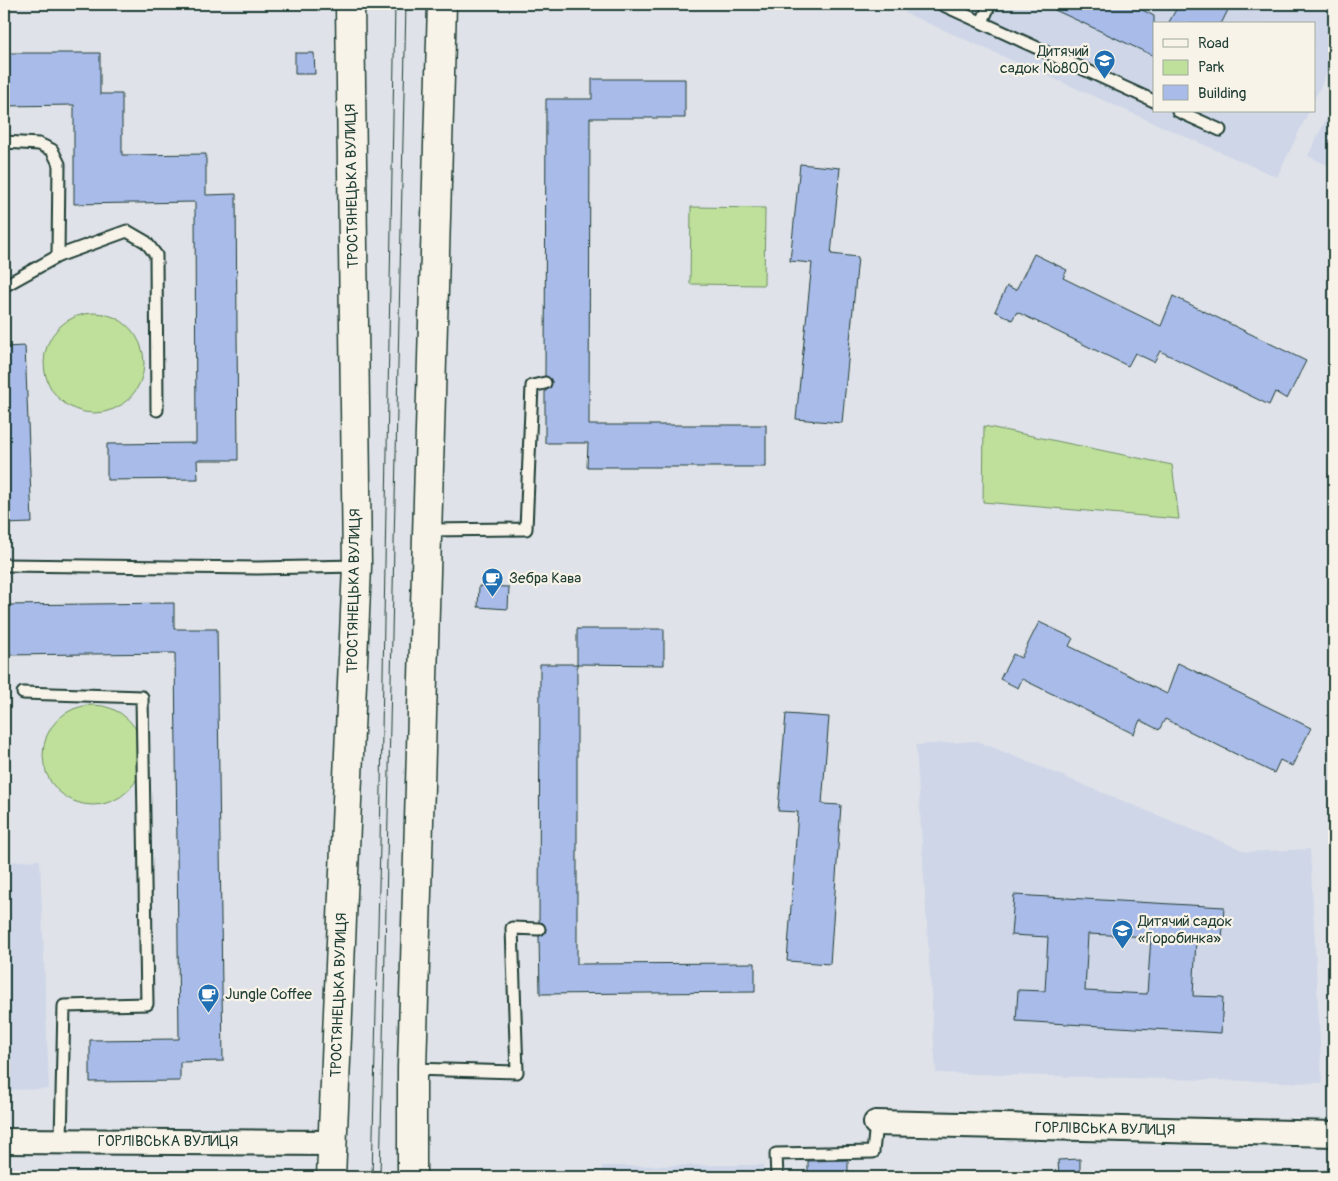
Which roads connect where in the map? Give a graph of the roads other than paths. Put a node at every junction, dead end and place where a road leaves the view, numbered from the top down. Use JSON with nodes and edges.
{"nodes":[{"id":1,"x":350,"y":4,"type":"edge"},
{"id":2,"x":442,"y":4,"type":"edge"},
{"id":3,"x":940,"y":4,"type":"edge"},
{"id":4,"x":990,"y":4,"type":"edge"},
{"id":5,"x":982,"y":22,"type":"junction"},
{"id":6,"x":1153,"y":101,"type":"edge"},
{"id":7,"x":1180,"y":112,"type":"edge"},
{"id":8,"x":1220,"y":130,"type":"dead end"},
{"id":9,"x":4,"y":142,"type":"edge"},
{"id":10,"x":58,"y":256,"type":"junction"},
{"id":11,"x":4,"y":286,"type":"edge"},
{"id":12,"x":545,"y":383,"type":"dead end"},
{"id":13,"x":157,"y":410,"type":"dead end"},
{"id":14,"x":428,"y":530,"type":"junction"},
{"id":15,"x":4,"y":565,"type":"edge"},
{"id":16,"x":357,"y":566,"type":"junction"},
{"id":17,"x":23,"y":693,"type":"dead end"},
{"id":18,"x":539,"y":929,"type":"dead end"},
{"id":19,"x":412,"y":1070,"type":"junction"},
{"id":20,"x":876,"y":1123,"type":"joint"},
{"id":21,"x":1334,"y":1134,"type":"edge"},
{"id":22,"x":61,"y":1140,"type":"junction"},
{"id":23,"x":4,"y":1141,"type":"edge"},
{"id":24,"x":332,"y":1143,"type":"junction"},
{"id":25,"x":331,"y":1177,"type":"edge"},
{"id":26,"x":412,"y":1177,"type":"edge"},
{"id":27,"x":777,"y":1177,"type":"edge"}],
"edges":[{"from":1,"to":16,"type":"main road","name":"ТРОСТЯНЕЦЬКА ВУЛИЦЯ"},
{"from":2,"to":14,"type":"main road"},
{"from":3,"to":5,"type":"lane"},
{"from":4,"to":5,"type":"lane"},
{"from":5,"to":6,"type":"lane"},
{"from":7,"to":8,"type":"lane"},
{"from":9,"to":10,"type":"lane"},
{"from":10,"to":11,"type":"lane"},
{"from":10,"to":13,"type":"lane"},
{"from":12,"to":14,"type":"lane"},
{"from":14,"to":19,"type":"main road"},
{"from":15,"to":16,"type":"lane"},
{"from":16,"to":24,"type":"main road","name":"ТРОСТЯНЕЦЬКА ВУЛИЦЯ"},
{"from":17,"to":22,"type":"lane"},
{"from":18,"to":19,"type":"lane"},
{"from":19,"to":26,"type":"main road"},
{"from":20,"to":21,"type":"street","name":"ГОРЛІВСЬКА ВУЛИЦЯ"},
{"from":20,"to":27,"type":"lane"},
{"from":22,"to":23,"type":"street","name":"ГОРЛІВСЬКА ВУЛИЦЯ"},
{"from":22,"to":24,"type":"street","name":"ГОРЛІВСЬКА ВУЛИЦЯ"},
{"from":24,"to":25,"type":"main road","name":"ТРОСТЯНЕЦЬКА ВУЛИЦЯ"}]}
